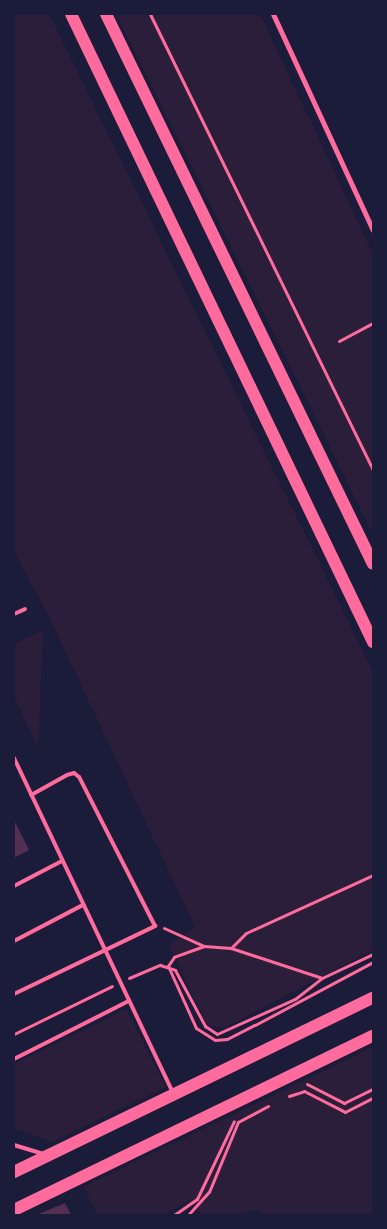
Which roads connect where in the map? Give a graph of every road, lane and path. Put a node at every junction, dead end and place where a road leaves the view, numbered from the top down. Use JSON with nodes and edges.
{"nodes":[{"id":1,"x":71,"y":14,"type":"edge"},
{"id":2,"x":106,"y":14,"type":"edge"},
{"id":3,"x":150,"y":14,"type":"edge"},
{"id":4,"x":273,"y":14,"type":"edge"},
{"id":5,"x":373,"y":230,"type":"edge"},
{"id":6,"x":373,"y":323,"type":"edge"},
{"id":7,"x":339,"y":341,"type":"dead end"},
{"id":8,"x":373,"y":470,"type":"edge"},
{"id":9,"x":373,"y":564,"type":"edge"},
{"id":10,"x":25,"y":609,"type":"dead end"},
{"id":11,"x":14,"y":614,"type":"edge"},
{"id":12,"x":373,"y":642,"type":"edge"},
{"id":13,"x":14,"y":758,"type":"edge"},
{"id":14,"x":31,"y":795,"type":"junction"},
{"id":15,"x":62,"y":861,"type":"junction"},
{"id":16,"x":373,"y":875,"type":"edge"},
{"id":17,"x":14,"y":886,"type":"edge"},
{"id":18,"x":84,"y":905,"type":"junction"},
{"id":19,"x":155,"y":926,"type":"junction"},
{"id":20,"x":14,"y":941,"type":"edge"},
{"id":21,"x":204,"y":946,"type":"junction"},
{"id":22,"x":231,"y":948,"type":"junction"},
{"id":23,"x":105,"y":950,"type":"junction"},
{"id":24,"x":373,"y":954,"type":"edge"},
{"id":25,"x":373,"y":962,"type":"edge"},
{"id":26,"x":168,"y":966,"type":"junction"},
{"id":27,"x":322,"y":978,"type":"junction"},
{"id":28,"x":120,"y":982,"type":"junction"},
{"id":29,"x":14,"y":994,"type":"edge"},
{"id":30,"x":373,"y":998,"type":"edge"},
{"id":31,"x":129,"y":1001,"type":"junction"},
{"id":32,"x":14,"y":1034,"type":"edge"},
{"id":33,"x":373,"y":1036,"type":"edge"},
{"id":34,"x":14,"y":1059,"type":"edge"},
{"id":35,"x":373,"y":1089,"type":"edge"},
{"id":36,"x":174,"y":1095,"type":"junction"},
{"id":37,"x":373,"y":1098,"type":"edge"},
{"id":38,"x":14,"y":1145,"type":"edge"},
{"id":39,"x":48,"y":1156,"type":"junction"},
{"id":40,"x":14,"y":1172,"type":"edge"},
{"id":41,"x":22,"y":1208,"type":"edge"},
{"id":42,"x":174,"y":1215,"type":"edge"},
{"id":43,"x":188,"y":1215,"type":"edge"}],
"edges":[{"from":1,"to":12,"type":"main road"},
{"from":2,"to":9,"type":"main road"},
{"from":3,"to":8,"type":"path"},
{"from":4,"to":5,"type":"street"},
{"from":6,"to":7,"type":"path"},
{"from":10,"to":11,"type":"lane"},
{"from":13,"to":14,"type":"lane"},
{"from":14,"to":15,"type":"lane"},
{"from":14,"to":19,"type":"lane"},
{"from":15,"to":17,"type":"lane"},
{"from":15,"to":18,"type":"lane"},
{"from":16,"to":22,"type":"path"},
{"from":18,"to":20,"type":"lane"},
{"from":18,"to":23,"type":"lane"},
{"from":19,"to":21,"type":"path"},
{"from":19,"to":23,"type":"lane"},
{"from":21,"to":22,"type":"path"},
{"from":21,"to":26,"type":"path"},
{"from":22,"to":27,"type":"path"},
{"from":23,"to":28,"type":"lane"},
{"from":23,"to":29,"type":"lane"},
{"from":24,"to":27,"type":"path"},
{"from":25,"to":26,"type":"path"},
{"from":26,"to":27,"type":"path"},
{"from":26,"to":28,"type":"path"},
{"from":28,"to":31,"type":"lane"},
{"from":28,"to":32,"type":"path"},
{"from":30,"to":36,"type":"main road"},
{"from":31,"to":34,"type":"lane"},
{"from":31,"to":36,"type":"lane"},
{"from":33,"to":41,"type":"main road"},
{"from":35,"to":37,"type":"path"},
{"from":36,"to":39,"type":"main road"},
{"from":38,"to":39,"type":"lane"},
{"from":39,"to":40,"type":"main road"},
{"from":42,"to":43,"type":"path"}]}
